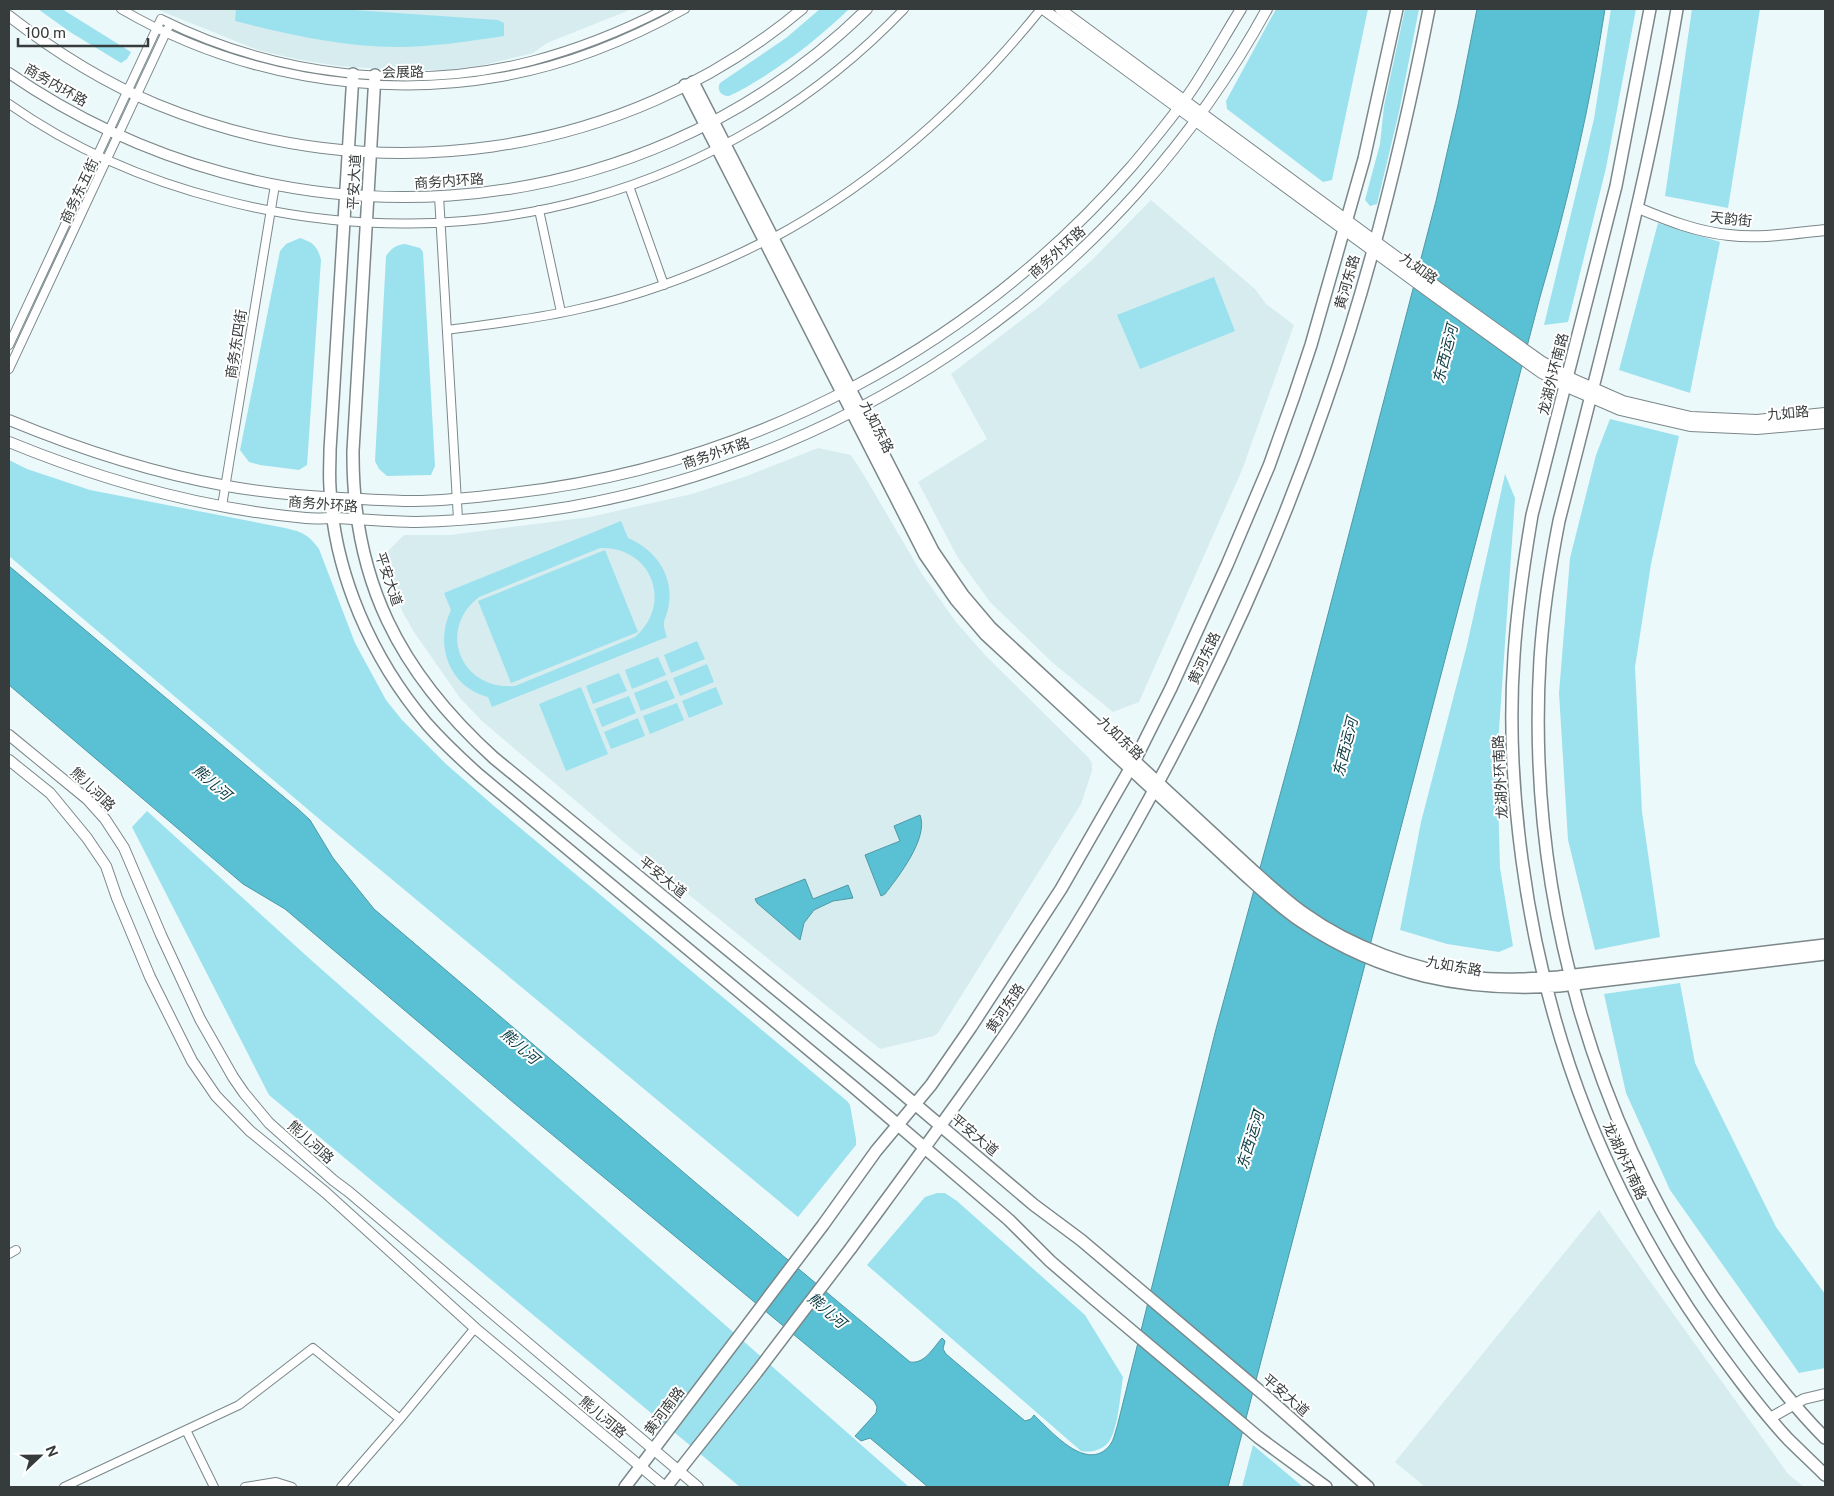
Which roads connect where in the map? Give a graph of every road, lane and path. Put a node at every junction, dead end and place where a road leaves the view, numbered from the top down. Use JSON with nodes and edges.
{"nodes":[{"id":1,"x":120,"y":9,"type":"edge"},
{"id":2,"x":665,"y":9,"type":"edge"},
{"id":3,"x":685,"y":9,"type":"edge"},
{"id":4,"x":802,"y":9,"type":"edge"},
{"id":5,"x":867,"y":9,"type":"edge"},
{"id":6,"x":904,"y":9,"type":"edge"},
{"id":7,"x":1042,"y":9,"type":"edge"},
{"id":8,"x":1060,"y":9,"type":"edge"},
{"id":9,"x":1241,"y":9,"type":"edge"},
{"id":10,"x":1267,"y":9,"type":"edge"},
{"id":11,"x":1397,"y":9,"type":"edge"},
{"id":12,"x":1429,"y":9,"type":"edge"},
{"id":13,"x":1650,"y":9,"type":"edge"},
{"id":14,"x":1677,"y":9,"type":"edge"},
{"id":15,"x":9,"y":16,"type":"edge"},
{"id":16,"x":161,"y":19,"type":"joint"},
{"id":17,"x":170,"y":24,"type":"junction"},
{"id":18,"x":157,"y":28,"type":"junction"},
{"id":19,"x":166,"y":32,"type":"junction"},
{"id":20,"x":9,"y":73,"type":"edge"},
{"id":21,"x":353,"y":78,"type":"junction"},
{"id":22,"x":375,"y":80,"type":"junction"},
{"id":23,"x":689,"y":83,"type":"junction"},
{"id":24,"x":132,"y":93,"type":"junction"},
{"id":25,"x":9,"y":104,"type":"edge"},
{"id":26,"x":1181,"y":104,"type":"junction"},
{"id":27,"x":1198,"y":116,"type":"junction"},
{"id":28,"x":709,"y":123,"type":"junction"},
{"id":29,"x":114,"y":133,"type":"junction"},
{"id":30,"x":721,"y":146,"type":"junction"},
{"id":31,"x":348,"y":152,"type":"junction"},
{"id":32,"x":371,"y":153,"type":"junction"},
{"id":33,"x":98,"y":155,"type":"junction"},
{"id":34,"x":107,"y":159,"type":"junction"},
{"id":35,"x":275,"y":185,"type":"junction"},
{"id":36,"x":629,"y":186,"type":"junction"},
{"id":37,"x":346,"y":196,"type":"junction"},
{"id":38,"x":439,"y":196,"type":"junction"},
{"id":39,"x":368,"y":197,"type":"junction"},
{"id":40,"x":1638,"y":208,"type":"junction"},
{"id":41,"x":539,"y":210,"type":"junction"},
{"id":42,"x":270,"y":211,"type":"junction"},
{"id":43,"x":344,"y":222,"type":"junction"},
{"id":44,"x":441,"y":222,"type":"junction"},
{"id":45,"x":366,"y":223,"type":"junction"},
{"id":46,"x":1346,"y":225,"type":"junction"},
{"id":47,"x":1825,"y":230,"type":"edge"},
{"id":48,"x":769,"y":240,"type":"junction"},
{"id":49,"x":1373,"y":245,"type":"junction"},
{"id":50,"x":664,"y":284,"type":"junction"},
{"id":51,"x":561,"y":312,"type":"junction"},
{"id":52,"x":447,"y":330,"type":"junction"},
{"id":53,"x":9,"y":345,"type":"edge"},
{"id":54,"x":9,"y":369,"type":"edge"},
{"id":55,"x":1567,"y":381,"type":"junction"},
{"id":56,"x":846,"y":391,"type":"junction"},
{"id":57,"x":1591,"y":392,"type":"junction"},
{"id":58,"x":856,"y":409,"type":"junction"},
{"id":59,"x":1825,"y":413,"type":"edge"},
{"id":60,"x":9,"y":420,"type":"edge"},
{"id":61,"x":1825,"y":423,"type":"edge"},
{"id":62,"x":9,"y":442,"type":"edge"},
{"id":63,"x":226,"y":486,"type":"junction"},
{"id":64,"x":331,"y":498,"type":"junction"},
{"id":65,"x":354,"y":499,"type":"junction"},
{"id":66,"x":457,"y":499,"type":"junction"},
{"id":67,"x":222,"y":506,"type":"junction"},
{"id":68,"x":333,"y":518,"type":"junction"},
{"id":69,"x":356,"y":520,"type":"junction"},
{"id":70,"x":458,"y":520,"type":"junction"},
{"id":71,"x":9,"y":735,"type":"edge"},
{"id":72,"x":9,"y":760,"type":"edge"},
{"id":73,"x":1133,"y":764,"type":"junction"},
{"id":74,"x":1157,"y":786,"type":"junction"},
{"id":75,"x":1825,"y":945,"type":"edge"},
{"id":76,"x":1825,"y":954,"type":"edge"},
{"id":77,"x":1571,"y":980,"type":"junction"},
{"id":78,"x":1544,"y":982,"type":"junction"},
{"id":79,"x":915,"y":1104,"type":"junction"},
{"id":80,"x":898,"y":1125,"type":"junction"},
{"id":81,"x":940,"y":1126,"type":"junction"},
{"id":82,"x":924,"y":1148,"type":"junction"},
{"id":83,"x":333,"y":1180,"type":"junction"},
{"id":84,"x":325,"y":1192,"type":"junction"},
{"id":85,"x":823,"y":1226,"type":"joint"},
{"id":86,"x":475,"y":1328,"type":"junction"},
{"id":87,"x":1825,"y":1394,"type":"edge"},
{"id":88,"x":1794,"y":1404,"type":"junction"},
{"id":89,"x":1770,"y":1418,"type":"junction"},
{"id":90,"x":400,"y":1419,"type":"junction"},
{"id":91,"x":186,"y":1430,"type":"junction"},
{"id":92,"x":1825,"y":1438,"type":"edge"},
{"id":93,"x":654,"y":1450,"type":"junction"},
{"id":94,"x":641,"y":1467,"type":"junction"},
{"id":95,"x":678,"y":1471,"type":"junction"},
{"id":96,"x":1825,"y":1475,"type":"edge"},
{"id":97,"x":64,"y":1487,"type":"edge"},
{"id":98,"x":214,"y":1487,"type":"edge"},
{"id":99,"x":245,"y":1487,"type":"edge"},
{"id":100,"x":292,"y":1487,"type":"edge"},
{"id":101,"x":341,"y":1487,"type":"edge"},
{"id":102,"x":625,"y":1487,"type":"edge"},
{"id":103,"x":666,"y":1487,"type":"edge"},
{"id":104,"x":698,"y":1487,"type":"edge"},
{"id":105,"x":1326,"y":1487,"type":"edge"},
{"id":106,"x":1368,"y":1487,"type":"edge"}],
"edges":[{"from":1,"to":18,"type":"street","name":"会展路"},
{"from":2,"to":22,"type":"street","name":"会展路"},
{"from":3,"to":22,"type":"street","name":"会展路"},
{"from":4,"to":23,"type":"street"},
{"from":5,"to":28,"type":"street","name":"商务内环路"},
{"from":6,"to":30,"type":"street"},
{"from":7,"to":26,"type":"street","name":"九如路"},
{"from":7,"to":48,"type":"street"},
{"from":8,"to":26,"type":"street","name":"九如路"},
{"from":9,"to":26,"type":"street","name":"商务外环路"},
{"from":10,"to":27,"type":"street","name":"商务外环路"},
{"from":11,"to":46,"type":"main road","name":"黄河东路"},
{"from":12,"to":49,"type":"main road","name":"黄河东路"},
{"from":13,"to":55,"type":"main road","name":"龙湖外环南路"},
{"from":14,"to":40,"type":"main road","name":"龙湖外环南路"},
{"from":15,"to":24,"type":"street"},
{"from":16,"to":17,"type":"street","name":"会展路"},
{"from":16,"to":18,"type":"street","name":"商务东五街"},
{"from":17,"to":19,"type":"street","name":"商务东五街"},
{"from":17,"to":21,"type":"street","name":"会展路"},
{"from":18,"to":19,"type":"street","name":"会展路"},
{"from":18,"to":24,"type":"street","name":"商务东五街"},
{"from":19,"to":21,"type":"street","name":"会展路"},
{"from":19,"to":24,"type":"street","name":"商务东五街"},
{"from":20,"to":29,"type":"street","name":"商务内环路"},
{"from":21,"to":22,"type":"street","name":"会展路"},
{"from":21,"to":31,"type":"main road","name":"平安大道"},
{"from":22,"to":32,"type":"main road","name":"平安大道"},
{"from":23,"to":28,"type":"main road","name":"九如东路"},
{"from":23,"to":32,"type":"street"},
{"from":24,"to":29,"type":"street","name":"商务东五街"},
{"from":24,"to":31,"type":"street"},
{"from":25,"to":33,"type":"street"},
{"from":26,"to":27,"type":"street","name":"九如路"},
{"from":26,"to":56,"type":"street","name":"商务外环路"},
{"from":27,"to":46,"type":"street","name":"九如路"},
{"from":27,"to":58,"type":"street","name":"商务外环路"},
{"from":28,"to":30,"type":"main road","name":"九如东路"},
{"from":28,"to":38,"type":"street","name":"商务内环路"},
{"from":29,"to":33,"type":"street","name":"商务东五街"},
{"from":29,"to":34,"type":"street","name":"商务东五街"},
{"from":29,"to":35,"type":"street","name":"商务内环路"},
{"from":30,"to":36,"type":"street"},
{"from":30,"to":48,"type":"main road","name":"九如东路"},
{"from":31,"to":32,"type":"street"},
{"from":31,"to":37,"type":"main road","name":"平安大道"},
{"from":32,"to":39,"type":"main road","name":"平安大道"},
{"from":33,"to":34,"type":"street"},
{"from":33,"to":53,"type":"street","name":"商务东五街"},
{"from":34,"to":42,"type":"street"},
{"from":34,"to":54,"type":"street","name":"商务东五街"},
{"from":35,"to":37,"type":"street","name":"商务内环路"},
{"from":35,"to":42,"type":"street","name":"商务东四街"},
{"from":36,"to":41,"type":"street"},
{"from":36,"to":50,"type":"street"},
{"from":37,"to":39,"type":"street","name":"商务内环路"},
{"from":37,"to":43,"type":"main road","name":"平安大道"},
{"from":38,"to":39,"type":"street","name":"商务内环路"},
{"from":38,"to":44,"type":"street"},
{"from":39,"to":45,"type":"main road","name":"平安大道"},
{"from":40,"to":47,"type":"street","name":"天韵街"},
{"from":40,"to":57,"type":"main road","name":"龙湖外环南路"},
{"from":41,"to":44,"type":"street"},
{"from":41,"to":51,"type":"street"},
{"from":42,"to":43,"type":"street"},
{"from":42,"to":63,"type":"street","name":"商务东四街"},
{"from":43,"to":45,"type":"street"},
{"from":43,"to":64,"type":"main road","name":"平安大道"},
{"from":44,"to":45,"type":"street"},
{"from":44,"to":52,"type":"street"},
{"from":45,"to":65,"type":"main road","name":"平安大道"},
{"from":46,"to":49,"type":"street","name":"九如路"},
{"from":46,"to":73,"type":"main road","name":"黄河东路"},
{"from":48,"to":50,"type":"street"},
{"from":48,"to":56,"type":"main road","name":"九如东路"},
{"from":49,"to":55,"type":"street","name":"九如路"},
{"from":49,"to":74,"type":"main road","name":"黄河东路"},
{"from":50,"to":51,"type":"street"},
{"from":51,"to":52,"type":"street"},
{"from":52,"to":66,"type":"street"},
{"from":55,"to":57,"type":"street","name":"九如路"},
{"from":55,"to":78,"type":"main road","name":"龙湖外环南路"},
{"from":56,"to":58,"type":"main road","name":"九如东路"},
{"from":56,"to":66,"type":"street","name":"商务外环路"},
{"from":57,"to":59,"type":"street","name":"九如路"},
{"from":57,"to":61,"type":"street","name":"九如路"},
{"from":57,"to":77,"type":"main road","name":"龙湖外环南路"},
{"from":58,"to":70,"type":"street","name":"商务外环路"},
{"from":58,"to":73,"type":"main road","name":"九如东路"},
{"from":60,"to":63,"type":"street","name":"商务外环路"},
{"from":62,"to":67,"type":"street","name":"商务外环路"},
{"from":63,"to":64,"type":"street","name":"商务外环路"},
{"from":63,"to":67,"type":"street","name":"商务东四街"},
{"from":64,"to":65,"type":"street","name":"商务外环路"},
{"from":64,"to":68,"type":"main road","name":"平安大道"},
{"from":65,"to":66,"type":"street","name":"商务外环路"},
{"from":65,"to":69,"type":"main road","name":"平安大道"},
{"from":66,"to":70,"type":"street"},
{"from":67,"to":68,"type":"street","name":"商务外环路"},
{"from":68,"to":69,"type":"street","name":"商务外环路"},
{"from":68,"to":80,"type":"main road","name":"平安大道"},
{"from":69,"to":70,"type":"street","name":"商务外环路"},
{"from":69,"to":79,"type":"main road","name":"平安大道"},
{"from":71,"to":83,"type":"street","name":"熊儿河路"},
{"from":72,"to":84,"type":"street","name":"熊儿河路"},
{"from":73,"to":74,"type":"main road","name":"九如东路"},
{"from":73,"to":79,"type":"main road","name":"黄河东路"},
{"from":74,"to":78,"type":"main road","name":"九如东路"},
{"from":74,"to":81,"type":"main road","name":"黄河东路"},
{"from":75,"to":77,"type":"main road","name":"九如东路"},
{"from":76,"to":77,"type":"main road","name":"九如东路"},
{"from":77,"to":78,"type":"main road","name":"九如东路"},
{"from":77,"to":88,"type":"main road","name":"龙湖外环南路"},
{"from":78,"to":89,"type":"main road","name":"龙湖外环南路"},
{"from":79,"to":80,"type":"main road","name":"黄河东路"},
{"from":79,"to":81,"type":"main road","name":"平安大道"},
{"from":80,"to":82,"type":"main road","name":"平安大道"},
{"from":80,"to":85,"type":"main road","name":"黄河东路"},
{"from":81,"to":82,"type":"main road","name":"黄河东路"},
{"from":81,"to":106,"type":"main road","name":"平安大道","bridge":true},
{"from":82,"to":95,"type":"main road","name":"黄河东路","bridge":true},
{"from":82,"to":105,"type":"main road","name":"平安大道"},
{"from":83,"to":84,"type":"street"},
{"from":83,"to":93,"type":"street","name":"熊儿河路"},
{"from":84,"to":86,"type":"street","name":"熊儿河路"},
{"from":85,"to":93,"type":"main road","name":"黄河南路"},
{"from":86,"to":90,"type":"street"},
{"from":86,"to":94,"type":"street","name":"熊儿河路"},
{"from":87,"to":88,"type":"street"},
{"from":88,"to":89,"type":"street"},
{"from":88,"to":92,"type":"main road","name":"龙湖外环南路"},
{"from":89,"to":96,"type":"main road","name":"龙湖外环南路"},
{"from":90,"to":91,"type":"street"},
{"from":90,"to":101,"type":"street"},
{"from":91,"to":97,"type":"street"},
{"from":91,"to":98,"type":"street"},
{"from":93,"to":94,"type":"main road","name":"黄河南路"},
{"from":93,"to":95,"type":"street","name":"熊儿河路"},
{"from":94,"to":102,"type":"main road","name":"黄河南路"},
{"from":94,"to":103,"type":"street","name":"熊儿河路"},
{"from":95,"to":103,"type":"main road"},
{"from":95,"to":104,"type":"street","name":"熊儿河路"},
{"from":99,"to":100,"type":"street"}]}
